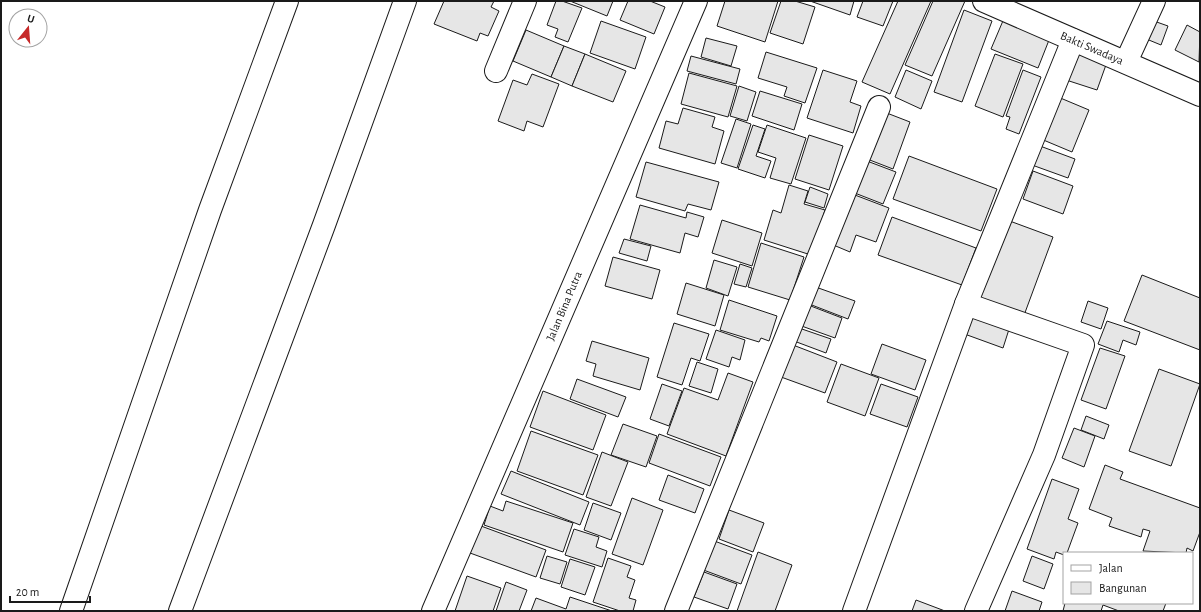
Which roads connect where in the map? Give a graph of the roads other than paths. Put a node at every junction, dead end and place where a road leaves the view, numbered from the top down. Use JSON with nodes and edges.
{"nodes":[{"id":1,"x":287,"y":1,"type":"edge"},
{"id":2,"x":406,"y":1,"type":"edge"},
{"id":3,"x":525,"y":1,"type":"edge"},
{"id":4,"x":696,"y":1,"type":"edge"},
{"id":5,"x":984,"y":1,"type":"edge"},
{"id":6,"x":1154,"y":1,"type":"edge"},
{"id":7,"x":1073,"y":40,"type":"junction"},
{"id":8,"x":1126,"y":62,"type":"junction"},
{"id":9,"x":496,"y":71,"type":"dead end"},
{"id":10,"x":1200,"y":95,"type":"edge"},
{"id":11,"x":879,"y":107,"type":"dead end"},
{"id":12,"x":966,"y":304,"type":"junction"},
{"id":13,"x":71,"y":611,"type":"edge"},
{"id":14,"x":180,"y":611,"type":"edge"},
{"id":15,"x":433,"y":611,"type":"edge"},
{"id":16,"x":676,"y":611,"type":"edge"},
{"id":17,"x":854,"y":611,"type":"edge"},
{"id":18,"x":976,"y":611,"type":"edge"}],
"edges":[{"from":1,"to":13,"type":"street"},
{"from":2,"to":14,"type":"street"},
{"from":3,"to":9,"type":"street"},
{"from":4,"to":15,"type":"street","name":"Jalan Bina Putra"},
{"from":5,"to":7,"type":"street","name":"Bakti Swadaya"},
{"from":6,"to":8,"type":"street"},
{"from":7,"to":8,"type":"street","name":"Bakti Swadaya"},
{"from":7,"to":12,"type":"street"},
{"from":8,"to":10,"type":"street","name":"Bakti Swadaya"},
{"from":11,"to":16,"type":"street"},
{"from":12,"to":17,"type":"street"},
{"from":12,"to":18,"type":"street"}]}
